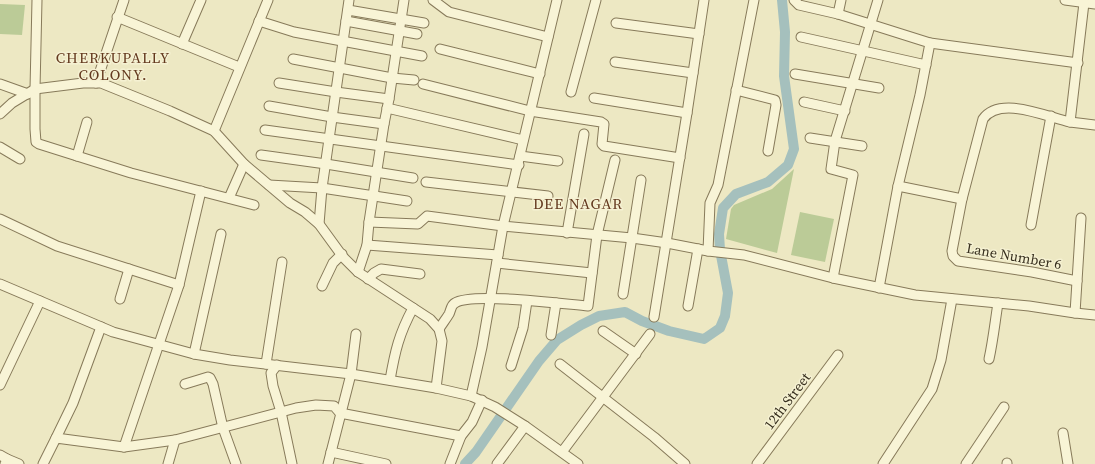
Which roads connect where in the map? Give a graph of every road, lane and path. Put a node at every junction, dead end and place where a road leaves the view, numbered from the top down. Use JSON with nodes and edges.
{"nodes":[{"id":1,"x":37,"y":0,"type":"edge"},
{"id":2,"x":122,"y":0,"type":"edge"},
{"id":3,"x":201,"y":0,"type":"edge"},
{"id":4,"x":268,"y":0,"type":"edge"},
{"id":5,"x":349,"y":0,"type":"edge"},
{"id":6,"x":404,"y":0,"type":"edge"},
{"id":7,"x":433,"y":0,"type":"edge"},
{"id":8,"x":557,"y":0,"type":"edge"},
{"id":9,"x":596,"y":0,"type":"edge"},
{"id":10,"x":704,"y":0,"type":"edge"},
{"id":11,"x":754,"y":0,"type":"edge"},
{"id":12,"x":841,"y":0,"type":"edge"},
{"id":13,"x":878,"y":0,"type":"edge"},
{"id":14,"x":1065,"y":0,"type":"edge"},
{"id":15,"x":798,"y":2,"type":"edge"},
{"id":16,"x":1084,"y":3,"type":"junction"},
{"id":17,"x":1095,"y":4,"type":"edge"},
{"id":18,"x":348,"y":10,"type":"junction"},
{"id":19,"x":838,"y":14,"type":"junction"},
{"id":20,"x":117,"y":17,"type":"junction"},
{"id":21,"x":402,"y":19,"type":"junction"},
{"id":22,"x":259,"y":21,"type":"junction"},
{"id":23,"x":346,"y":21,"type":"junction"},
{"id":24,"x":424,"y":23,"type":"dead end"},
{"id":25,"x":616,"y":23,"type":"dead end"},
{"id":26,"x":871,"y":24,"type":"junction"},
{"id":27,"x":400,"y":31,"type":"junction"},
{"id":28,"x":417,"y":34,"type":"dead end"},
{"id":29,"x":699,"y":34,"type":"junction"},
{"id":30,"x":548,"y":37,"type":"junction"},
{"id":31,"x":801,"y":37,"type":"dead end"},
{"id":32,"x":343,"y":41,"type":"junction"},
{"id":33,"x":930,"y":43,"type":"junction"},
{"id":34,"x":182,"y":44,"type":"junction"},
{"id":35,"x":440,"y":49,"type":"dead end"},
{"id":36,"x":862,"y":51,"type":"junction"},
{"id":37,"x":396,"y":52,"type":"junction"},
{"id":38,"x":422,"y":56,"type":"dead end"},
{"id":39,"x":293,"y":59,"type":"dead end"},
{"id":40,"x":615,"y":62,"type":"dead end"},
{"id":41,"x":1078,"y":63,"type":"junction"},
{"id":42,"x":926,"y":65,"type":"junction"},
{"id":43,"x":239,"y":67,"type":"junction"},
{"id":44,"x":339,"y":68,"type":"junction"},
{"id":45,"x":694,"y":73,"type":"junction"},
{"id":46,"x":540,"y":74,"type":"junction"},
{"id":47,"x":795,"y":74,"type":"dead end"},
{"id":48,"x":392,"y":78,"type":"junction"},
{"id":49,"x":853,"y":82,"type":"junction"},
{"id":50,"x":96,"y":83,"type":"junction"},
{"id":51,"x":279,"y":83,"type":"dead end"},
{"id":52,"x":0,"y":84,"type":"edge"},
{"id":53,"x":879,"y":88,"type":"dead end"},
{"id":54,"x":736,"y":90,"type":"junction"},
{"id":55,"x":31,"y":91,"type":"junction"},
{"id":56,"x":336,"y":92,"type":"junction"},
{"id":57,"x":571,"y":92,"type":"dead end"},
{"id":58,"x":594,"y":98,"type":"dead end"},
{"id":59,"x":804,"y":102,"type":"dead end"},
{"id":60,"x":388,"y":104,"type":"junction"},
{"id":61,"x":269,"y":106,"type":"dead end"},
{"id":62,"x":530,"y":111,"type":"junction"},
{"id":63,"x":845,"y":111,"type":"junction"},
{"id":64,"x":687,"y":113,"type":"junction"},
{"id":65,"x":0,"y":114,"type":"edge"},
{"id":66,"x":1050,"y":116,"type":"junction"},
{"id":67,"x":332,"y":117,"type":"junction"},
{"id":68,"x":87,"y":122,"type":"dead end"},
{"id":69,"x":1070,"y":122,"type":"junction"},
{"id":70,"x":384,"y":124,"type":"junction"},
{"id":71,"x":1095,"y":125,"type":"edge"},
{"id":72,"x":265,"y":130,"type":"dead end"},
{"id":73,"x":214,"y":131,"type":"junction"},
{"id":74,"x":584,"y":134,"type":"dead end"},
{"id":75,"x":810,"y":138,"type":"dead end"},
{"id":76,"x":329,"y":140,"type":"junction"},
{"id":77,"x":524,"y":140,"type":"junction"},
{"id":78,"x":834,"y":141,"type":"junction"},
{"id":79,"x":381,"y":146,"type":"junction"},
{"id":80,"x":862,"y":146,"type":"dead end"},
{"id":81,"x":0,"y":147,"type":"edge"},
{"id":82,"x":768,"y":151,"type":"dead end"},
{"id":83,"x":261,"y":155,"type":"dead end"},
{"id":84,"x":77,"y":156,"type":"junction"},
{"id":85,"x":680,"y":158,"type":"junction"},
{"id":86,"x":20,"y":159,"type":"dead end"},
{"id":87,"x":520,"y":160,"type":"junction"},
{"id":88,"x":615,"y":160,"type":"dead end"},
{"id":89,"x":558,"y":161,"type":"dead end"},
{"id":90,"x":244,"y":164,"type":"junction"},
{"id":91,"x":326,"y":164,"type":"junction"},
{"id":92,"x":377,"y":172,"type":"junction"},
{"id":93,"x":414,"y":178,"type":"dead end"},
{"id":94,"x":641,"y":180,"type":"dead end"},
{"id":95,"x":426,"y":182,"type":"dead end"},
{"id":96,"x":269,"y":185,"type":"junction"},
{"id":97,"x":898,"y":186,"type":"junction"},
{"id":98,"x":322,"y":188,"type":"junction"},
{"id":99,"x":201,"y":191,"type":"junction"},
{"id":100,"x":512,"y":192,"type":"junction"},
{"id":101,"x":373,"y":196,"type":"junction"},
{"id":102,"x":548,"y":196,"type":"dead end"},
{"id":103,"x":229,"y":198,"type":"junction"},
{"id":104,"x":962,"y":199,"type":"junction"},
{"id":105,"x":407,"y":200,"type":"dead end"},
{"id":106,"x":254,"y":205,"type":"dead end"},
{"id":107,"x":1081,"y":218,"type":"dead end"},
{"id":108,"x":0,"y":219,"type":"edge"},
{"id":109,"x":369,"y":222,"type":"junction"},
{"id":110,"x":319,"y":224,"type":"junction"},
{"id":111,"x":1031,"y":225,"type":"dead end"},
{"id":112,"x":503,"y":226,"type":"junction"},
{"id":113,"x":567,"y":233,"type":"junction"},
{"id":114,"x":221,"y":234,"type":"dead end"},
{"id":115,"x":597,"y":236,"type":"junction"},
{"id":116,"x":632,"y":238,"type":"junction"},
{"id":117,"x":666,"y":243,"type":"junction"},
{"id":118,"x":367,"y":244,"type":"junction"},
{"id":119,"x":698,"y":249,"type":"junction"},
{"id":120,"x":708,"y":251,"type":"junction"},
{"id":121,"x":342,"y":254,"type":"junction"},
{"id":122,"x":498,"y":259,"type":"junction"},
{"id":123,"x":282,"y":262,"type":"dead end"},
{"id":124,"x":129,"y":269,"type":"junction"},
{"id":125,"x":358,"y":272,"type":"junction"},
{"id":126,"x":592,"y":273,"type":"junction"},
{"id":127,"x":420,"y":274,"type":"dead end"},
{"id":128,"x":833,"y":278,"type":"junction"},
{"id":129,"x":368,"y":279,"type":"junction"},
{"id":130,"x":1077,"y":281,"type":"junction"},
{"id":131,"x":0,"y":284,"type":"edge"},
{"id":132,"x":179,"y":285,"type":"junction"},
{"id":133,"x":322,"y":286,"type":"dead end"},
{"id":134,"x":879,"y":288,"type":"junction"},
{"id":135,"x":623,"y":294,"type":"dead end"},
{"id":136,"x":120,"y":298,"type":"dead end"},
{"id":137,"x":490,"y":298,"type":"junction"},
{"id":138,"x":952,"y":299,"type":"junction"},
{"id":139,"x":40,"y":301,"type":"junction"},
{"id":140,"x":527,"y":301,"type":"junction"},
{"id":141,"x":556,"y":303,"type":"junction"},
{"id":142,"x":998,"y":303,"type":"junction"},
{"id":143,"x":688,"y":306,"type":"dead end"},
{"id":144,"x":413,"y":308,"type":"junction"},
{"id":145,"x":1075,"y":313,"type":"junction"},
{"id":146,"x":1095,"y":315,"type":"edge"},
{"id":147,"x":654,"y":317,"type":"dead end"},
{"id":148,"x":100,"y":327,"type":"junction"},
{"id":149,"x":439,"y":329,"type":"junction"},
{"id":150,"x":603,"y":331,"type":"dead end"},
{"id":151,"x":356,"y":334,"type":"dead end"},
{"id":152,"x":650,"y":334,"type":"dead end"},
{"id":153,"x":551,"y":336,"type":"dead end"},
{"id":154,"x":158,"y":345,"type":"junction"},
{"id":155,"x":194,"y":354,"type":"junction"},
{"id":156,"x":636,"y":354,"type":"junction"},
{"id":157,"x":838,"y":356,"type":"dead end"},
{"id":158,"x":989,"y":359,"type":"dead end"},
{"id":159,"x":266,"y":364,"type":"junction"},
{"id":160,"x":560,"y":364,"type":"dead end"},
{"id":161,"x":276,"y":365,"type":"junction"},
{"id":162,"x":511,"y":366,"type":"dead end"},
{"id":163,"x":351,"y":374,"type":"junction"},
{"id":164,"x":390,"y":380,"type":"junction"},
{"id":165,"x":186,"y":384,"type":"dead end"},
{"id":166,"x":0,"y":385,"type":"edge"},
{"id":167,"x":436,"y":388,"type":"junction"},
{"id":168,"x":471,"y":396,"type":"junction"},
{"id":169,"x":604,"y":398,"type":"junction"},
{"id":170,"x":482,"y":400,"type":"junction"},
{"id":171,"x":1004,"y":407,"type":"dead end"},
{"id":172,"x":281,"y":412,"type":"junction"},
{"id":173,"x":340,"y":413,"type":"junction"},
{"id":174,"x":525,"y":426,"type":"junction"},
{"id":175,"x":223,"y":428,"type":"junction"},
{"id":176,"x":1063,"y":433,"type":"dead end"},
{"id":177,"x":461,"y":436,"type":"junction"},
{"id":178,"x":56,"y":438,"type":"junction"},
{"id":179,"x":175,"y":440,"type":"junction"},
{"id":180,"x":124,"y":447,"type":"junction"},
{"id":181,"x":331,"y":452,"type":"junction"},
{"id":182,"x":562,"y":452,"type":"junction"},
{"id":183,"x":4,"y":459,"type":"edge"},
{"id":184,"x":19,"y":464,"type":"edge"},
{"id":185,"x":43,"y":464,"type":"edge"},
{"id":186,"x":168,"y":464,"type":"edge"},
{"id":187,"x":236,"y":464,"type":"edge"},
{"id":188,"x":292,"y":464,"type":"edge"},
{"id":189,"x":328,"y":464,"type":"edge"},
{"id":190,"x":386,"y":464,"type":"edge"},
{"id":191,"x":450,"y":464,"type":"edge"},
{"id":192,"x":497,"y":464,"type":"edge"},
{"id":193,"x":578,"y":464,"type":"edge"},
{"id":194,"x":685,"y":464,"type":"edge"},
{"id":195,"x":757,"y":464,"type":"edge"},
{"id":196,"x":883,"y":464,"type":"edge"},
{"id":197,"x":966,"y":464,"type":"edge"},
{"id":198,"x":1068,"y":464,"type":"edge"}],
"edges":[{"from":1,"to":55,"type":"street"},
{"from":2,"to":20,"type":"street"},
{"from":3,"to":34,"type":"street"},
{"from":4,"to":22,"type":"street"},
{"from":5,"to":18,"type":"street"},
{"from":6,"to":21,"type":"street"},
{"from":7,"to":30,"type":"street"},
{"from":8,"to":30,"type":"street"},
{"from":9,"to":57,"type":"street"},
{"from":10,"to":29,"type":"street"},
{"from":11,"to":54,"type":"street"},
{"from":12,"to":19,"type":"street"},
{"from":13,"to":26,"type":"street"},
{"from":14,"to":16,"type":"street"},
{"from":15,"to":19,"type":"street"},
{"from":16,"to":17,"type":"street"},
{"from":16,"to":41,"type":"street"},
{"from":18,"to":21,"type":"street"},
{"from":18,"to":23,"type":"street"},
{"from":19,"to":26,"type":"street"},
{"from":20,"to":34,"type":"street"},
{"from":20,"to":50,"type":"street"},
{"from":21,"to":24,"type":"street"},
{"from":21,"to":27,"type":"street"},
{"from":22,"to":32,"type":"street"},
{"from":22,"to":43,"type":"street"},
{"from":23,"to":27,"type":"street"},
{"from":23,"to":32,"type":"street"},
{"from":25,"to":29,"type":"street"},
{"from":26,"to":33,"type":"street"},
{"from":26,"to":36,"type":"street"},
{"from":27,"to":28,"type":"street"},
{"from":27,"to":37,"type":"street"},
{"from":29,"to":45,"type":"street"},
{"from":30,"to":46,"type":"street"},
{"from":31,"to":36,"type":"street"},
{"from":32,"to":37,"type":"street"},
{"from":32,"to":44,"type":"street"},
{"from":33,"to":41,"type":"street"},
{"from":33,"to":42,"type":"street"},
{"from":34,"to":43,"type":"street"},
{"from":35,"to":46,"type":"street"},
{"from":36,"to":42,"type":"street"},
{"from":36,"to":49,"type":"street"},
{"from":37,"to":38,"type":"street"},
{"from":37,"to":48,"type":"street"},
{"from":39,"to":44,"type":"street"},
{"from":40,"to":45,"type":"street"},
{"from":41,"to":69,"type":"street"},
{"from":42,"to":97,"type":"street"},
{"from":43,"to":73,"type":"street"},
{"from":44,"to":48,"type":"street"},
{"from":44,"to":56,"type":"street"},
{"from":45,"to":64,"type":"street"},
{"from":46,"to":62,"type":"street"},
{"from":47,"to":49,"type":"street"},
{"from":48,"to":60,"type":"street"},
{"from":48,"to":62,"type":"street"},
{"from":49,"to":53,"type":"street"},
{"from":49,"to":63,"type":"street"},
{"from":50,"to":55,"type":"street"},
{"from":50,"to":73,"type":"street"},
{"from":51,"to":56,"type":"street"},
{"from":52,"to":55,"type":"street"},
{"from":54,"to":82,"type":"street"},
{"from":54,"to":120,"type":"street"},
{"from":55,"to":65,"type":"street"},
{"from":55,"to":84,"type":"street"},
{"from":56,"to":60,"type":"street"},
{"from":56,"to":67,"type":"street"},
{"from":58,"to":64,"type":"street"},
{"from":59,"to":63,"type":"street"},
{"from":60,"to":70,"type":"street"},
{"from":60,"to":77,"type":"street"},
{"from":61,"to":67,"type":"street"},
{"from":62,"to":77,"type":"street"},
{"from":62,"to":85,"type":"street"},
{"from":63,"to":78,"type":"street"},
{"from":64,"to":85,"type":"street"},
{"from":66,"to":69,"type":"street"},
{"from":66,"to":104,"type":"street"},
{"from":66,"to":111,"type":"street"},
{"from":67,"to":70,"type":"street"},
{"from":67,"to":76,"type":"street"},
{"from":68,"to":84,"type":"street"},
{"from":69,"to":71,"type":"street"},
{"from":70,"to":79,"type":"street"},
{"from":72,"to":76,"type":"street"},
{"from":73,"to":90,"type":"street"},
{"from":74,"to":113,"type":"street"},
{"from":75,"to":78,"type":"street"},
{"from":76,"to":79,"type":"street"},
{"from":76,"to":91,"type":"street"},
{"from":77,"to":87,"type":"street"},
{"from":78,"to":80,"type":"street"},
{"from":78,"to":128,"type":"street"},
{"from":79,"to":87,"type":"street"},
{"from":79,"to":92,"type":"street"},
{"from":81,"to":86,"type":"street"},
{"from":83,"to":91,"type":"street"},
{"from":84,"to":99,"type":"street"},
{"from":85,"to":117,"type":"street"},
{"from":87,"to":89,"type":"street"},
{"from":87,"to":100,"type":"street"},
{"from":88,"to":115,"type":"street"},
{"from":90,"to":96,"type":"street"},
{"from":90,"to":103,"type":"street"},
{"from":91,"to":92,"type":"street"},
{"from":91,"to":98,"type":"street"},
{"from":92,"to":93,"type":"street"},
{"from":92,"to":101,"type":"street"},
{"from":94,"to":116,"type":"street"},
{"from":95,"to":100,"type":"street"},
{"from":96,"to":98,"type":"street"},
{"from":96,"to":110,"type":"street"},
{"from":97,"to":104,"type":"street"},
{"from":97,"to":134,"type":"street"},
{"from":98,"to":101,"type":"street"},
{"from":98,"to":110,"type":"street"},
{"from":99,"to":103,"type":"street"},
{"from":99,"to":132,"type":"street"},
{"from":100,"to":102,"type":"street"},
{"from":100,"to":112,"type":"street"},
{"from":101,"to":105,"type":"street"},
{"from":101,"to":109,"type":"street"},
{"from":103,"to":106,"type":"street"},
{"from":104,"to":130,"type":"street","name":"Lane Number 6"},
{"from":107,"to":130,"type":"street"},
{"from":108,"to":124,"type":"street"},
{"from":109,"to":112,"type":"street"},
{"from":109,"to":118,"type":"street"},
{"from":110,"to":121,"type":"street"},
{"from":112,"to":113,"type":"street"},
{"from":112,"to":122,"type":"street"},
{"from":113,"to":115,"type":"street"},
{"from":114,"to":155,"type":"street"},
{"from":115,"to":116,"type":"street"},
{"from":115,"to":126,"type":"street"},
{"from":116,"to":117,"type":"street"},
{"from":116,"to":135,"type":"street"},
{"from":117,"to":119,"type":"street"},
{"from":117,"to":147,"type":"street"},
{"from":118,"to":122,"type":"street"},
{"from":118,"to":125,"type":"street"},
{"from":119,"to":120,"type":"street"},
{"from":119,"to":143,"type":"street"},
{"from":120,"to":128,"type":"street"},
{"from":121,"to":125,"type":"street"},
{"from":121,"to":133,"type":"street"},
{"from":122,"to":126,"type":"street"},
{"from":122,"to":137,"type":"street"},
{"from":123,"to":159,"type":"street"},
{"from":124,"to":132,"type":"street"},
{"from":124,"to":136,"type":"street"},
{"from":125,"to":129,"type":"street"},
{"from":126,"to":141,"type":"street"},
{"from":127,"to":129,"type":"street"},
{"from":128,"to":134,"type":"street"},
{"from":129,"to":144,"type":"street"},
{"from":130,"to":145,"type":"street"},
{"from":131,"to":139,"type":"street"},
{"from":132,"to":154,"type":"street"},
{"from":134,"to":138,"type":"street"},
{"from":137,"to":140,"type":"street"},
{"from":137,"to":149,"type":"street"},
{"from":137,"to":168,"type":"street"},
{"from":138,"to":142,"type":"street"},
{"from":138,"to":196,"type":"street"},
{"from":139,"to":148,"type":"street"},
{"from":139,"to":166,"type":"street"},
{"from":140,"to":141,"type":"street"},
{"from":140,"to":162,"type":"street"},
{"from":141,"to":153,"type":"street"},
{"from":142,"to":145,"type":"street"},
{"from":142,"to":158,"type":"street"},
{"from":144,"to":149,"type":"street"},
{"from":144,"to":164,"type":"street"},
{"from":145,"to":146,"type":"street"},
{"from":148,"to":154,"type":"street"},
{"from":148,"to":178,"type":"street"},
{"from":149,"to":167,"type":"street"},
{"from":150,"to":156,"type":"street"},
{"from":151,"to":163,"type":"street"},
{"from":152,"to":156,"type":"street"},
{"from":154,"to":155,"type":"street"},
{"from":154,"to":180,"type":"street"},
{"from":155,"to":159,"type":"street"},
{"from":156,"to":169,"type":"street"},
{"from":157,"to":195,"type":"street","name":"12th Street"},
{"from":159,"to":161,"type":"street"},
{"from":160,"to":169,"type":"street"},
{"from":161,"to":163,"type":"street"},
{"from":161,"to":172,"type":"street"},
{"from":163,"to":164,"type":"street"},
{"from":163,"to":173,"type":"street"},
{"from":164,"to":167,"type":"street"},
{"from":165,"to":175,"type":"street"},
{"from":167,"to":168,"type":"street"},
{"from":168,"to":170,"type":"street"},
{"from":169,"to":182,"type":"street"},
{"from":169,"to":194,"type":"street"},
{"from":170,"to":174,"type":"street"},
{"from":170,"to":177,"type":"street"},
{"from":171,"to":197,"type":"street"},
{"from":172,"to":173,"type":"street"},
{"from":172,"to":175,"type":"street"},
{"from":172,"to":188,"type":"street"},
{"from":173,"to":177,"type":"street"},
{"from":173,"to":181,"type":"street"},
{"from":174,"to":182,"type":"street"},
{"from":174,"to":192,"type":"street"},
{"from":175,"to":179,"type":"street"},
{"from":175,"to":187,"type":"street"},
{"from":176,"to":198,"type":"street"},
{"from":177,"to":191,"type":"street"},
{"from":178,"to":180,"type":"street"},
{"from":178,"to":185,"type":"street"},
{"from":179,"to":180,"type":"street"},
{"from":179,"to":186,"type":"street"},
{"from":181,"to":189,"type":"street"},
{"from":181,"to":190,"type":"street"},
{"from":182,"to":193,"type":"street"},
{"from":183,"to":184,"type":"street"}]}
